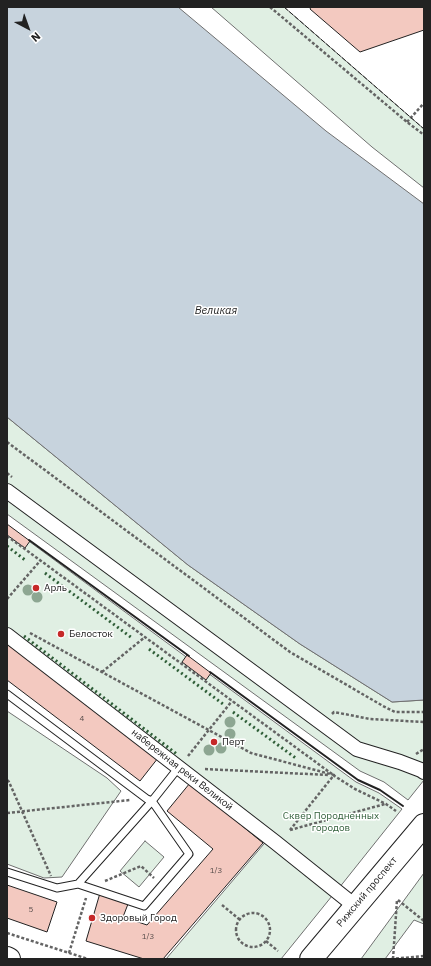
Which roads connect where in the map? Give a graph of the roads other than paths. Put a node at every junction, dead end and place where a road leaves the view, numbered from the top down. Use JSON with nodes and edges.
{"nodes":[{"id":1,"x":7,"y":491,"type":"edge"},
{"id":2,"x":7,"y":635,"type":"edge"},
{"id":3,"x":7,"y":694,"type":"edge"},
{"id":4,"x":179,"y":768,"type":"junction"},
{"id":5,"x":424,"y":772,"type":"edge"},
{"id":6,"x":149,"y":800,"type":"junction"},
{"id":7,"x":424,"y":825,"type":"edge"},
{"id":8,"x":7,"y":872,"type":"edge"},
{"id":9,"x":78,"y":884,"type":"junction"},
{"id":10,"x":355,"y":906,"type":"junction"},
{"id":11,"x":311,"y":959,"type":"edge"}],
"edges":[{"from":1,"to":5,"type":"street"},
{"from":2,"to":4,"type":"street","name":"набережная реки Великой"},
{"from":3,"to":6,"type":"lane"},
{"from":4,"to":6,"type":"lane"},
{"from":4,"to":10,"type":"street","name":"набережная реки Великой"},
{"from":6,"to":9,"type":"lane"},
{"from":6,"to":9,"type":"lane"},
{"from":7,"to":10,"type":"main road","name":"Рижский проспект"},
{"from":8,"to":9,"type":"lane"},
{"from":10,"to":11,"type":"main road","name":"Рижский проспект"}]}
